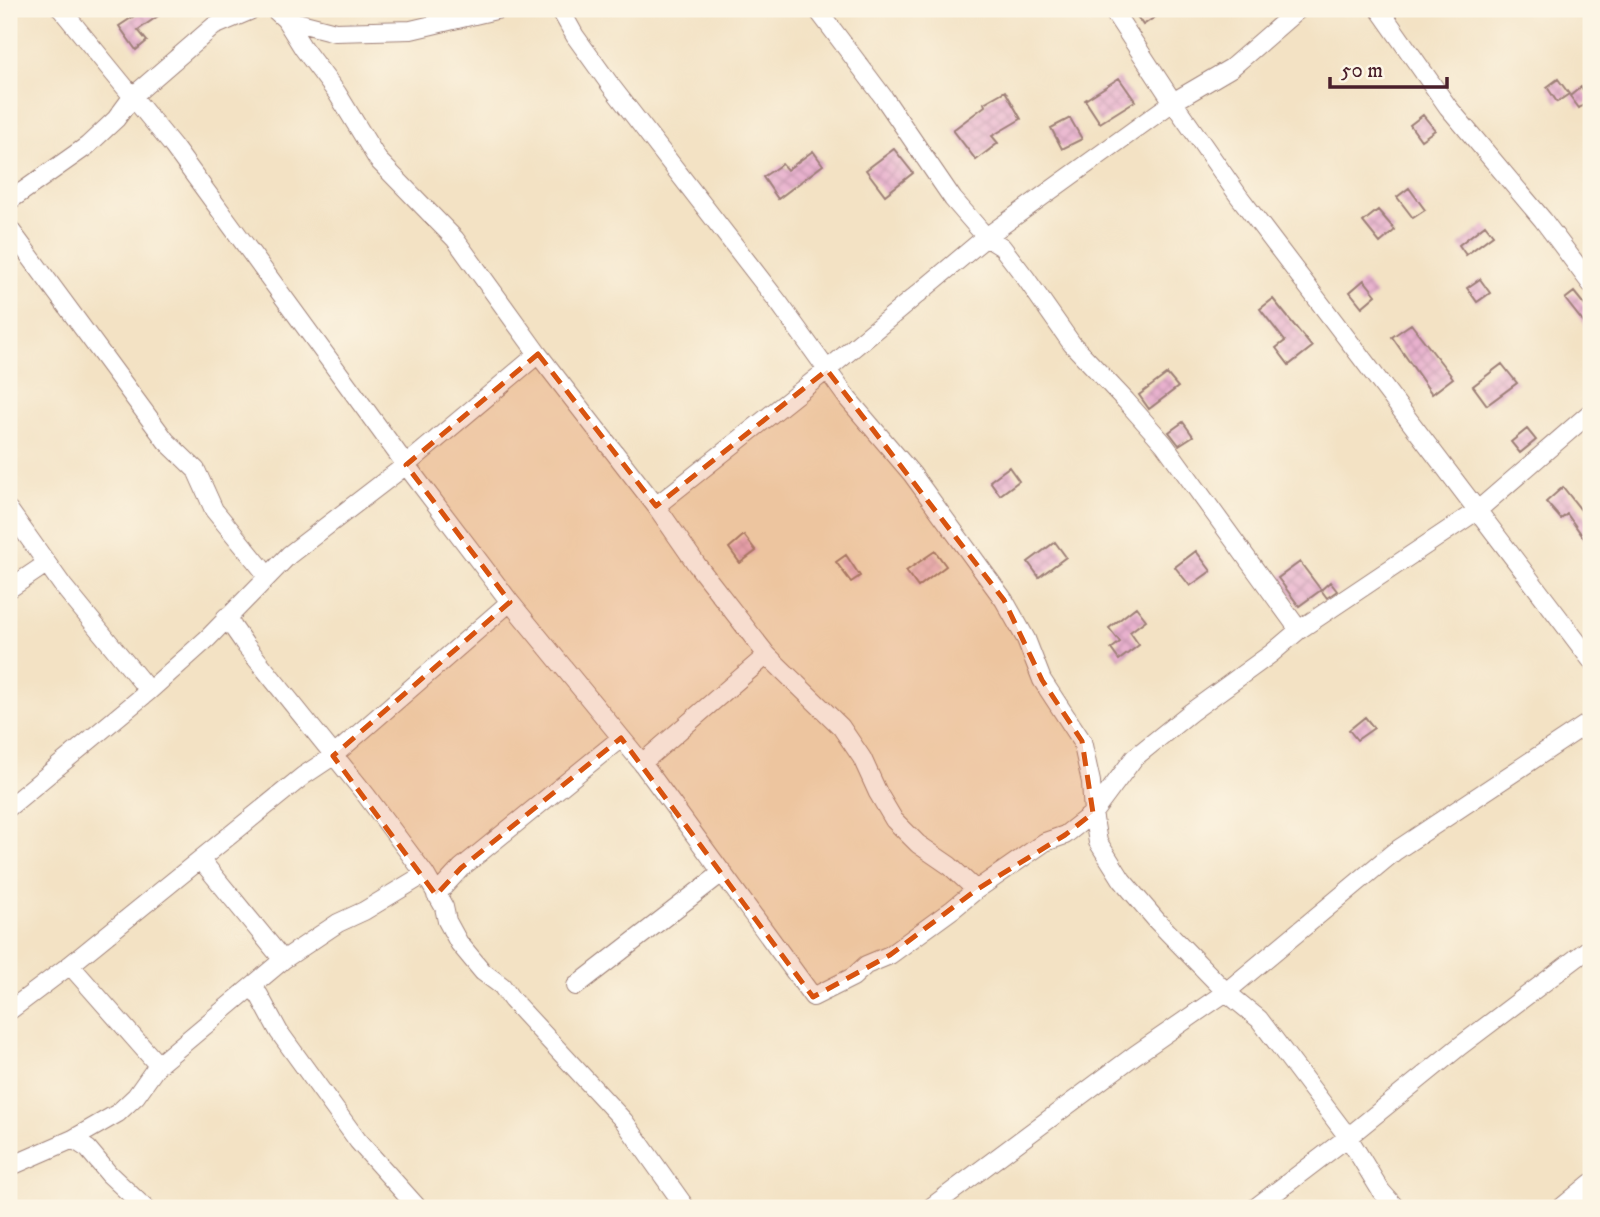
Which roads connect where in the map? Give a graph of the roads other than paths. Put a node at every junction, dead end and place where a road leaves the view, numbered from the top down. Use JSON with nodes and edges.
{"nodes":[{"id":1,"x":61,"y":9,"type":"edge"},
{"id":2,"x":254,"y":9,"type":"edge"},
{"id":3,"x":500,"y":9,"type":"edge"},
{"id":4,"x":548,"y":9,"type":"edge"},
{"id":5,"x":562,"y":9,"type":"edge"},
{"id":6,"x":817,"y":9,"type":"edge"},
{"id":7,"x":1111,"y":9,"type":"edge"},
{"id":8,"x":1299,"y":9,"type":"edge"},
{"id":9,"x":1379,"y":9,"type":"edge"},
{"id":10,"x":279,"y":14,"type":"edge"},
{"id":11,"x":133,"y":96,"type":"junction"},
{"id":12,"x":1173,"y":102,"type":"junction"},
{"id":13,"x":9,"y":201,"type":"edge"},
{"id":14,"x":9,"y":228,"type":"edge"},
{"id":15,"x":986,"y":237,"type":"junction"},
{"id":16,"x":1591,"y":284,"type":"edge"},
{"id":17,"x":538,"y":354,"type":"junction"},
{"id":18,"x":827,"y":370,"type":"junction"},
{"id":19,"x":1591,"y":412,"type":"edge"},
{"id":20,"x":406,"y":465,"type":"junction"},
{"id":21,"x":656,"y":506,"type":"junction"},
{"id":22,"x":9,"y":510,"type":"edge"},
{"id":23,"x":1478,"y":510,"type":"junction"},
{"id":24,"x":46,"y":564,"type":"junction"},
{"id":25,"x":267,"y":575,"type":"junction"},
{"id":26,"x":9,"y":589,"type":"edge"},
{"id":27,"x":509,"y":602,"type":"junction"},
{"id":28,"x":226,"y":617,"type":"junction"},
{"id":29,"x":1299,"y":630,"type":"junction"},
{"id":30,"x":767,"y":654,"type":"junction"},
{"id":31,"x":1591,"y":660,"type":"edge"},
{"id":32,"x":149,"y":691,"type":"junction"},
{"id":33,"x":1591,"y":721,"type":"edge"},
{"id":34,"x":621,"y":738,"type":"junction"},
{"id":35,"x":333,"y":756,"type":"junction"},
{"id":36,"x":642,"y":763,"type":"junction"},
{"id":37,"x":9,"y":807,"type":"edge"},
{"id":38,"x":1093,"y":813,"type":"junction"},
{"id":39,"x":201,"y":860,"type":"junction"},
{"id":40,"x":723,"y":872,"type":"junction"},
{"id":41,"x":425,"y":874,"type":"junction"},
{"id":42,"x":976,"y":890,"type":"junction"},
{"id":43,"x":436,"y":895,"type":"junction"},
{"id":44,"x":1591,"y":947,"type":"edge"},
{"id":45,"x":283,"y":960,"type":"junction"},
{"id":46,"x":70,"y":965,"type":"junction"},
{"id":47,"x":576,"y":986,"type":"dead end"},
{"id":48,"x":250,"y":988,"type":"junction"},
{"id":49,"x":1226,"y":992,"type":"junction"},
{"id":50,"x":9,"y":1012,"type":"edge"},
{"id":51,"x":158,"y":1065,"type":"junction"},
{"id":52,"x":1348,"y":1137,"type":"junction"},
{"id":53,"x":73,"y":1139,"type":"junction"},
{"id":54,"x":12,"y":1163,"type":"edge"},
{"id":55,"x":1591,"y":1183,"type":"edge"},
{"id":56,"x":952,"y":1202,"type":"edge"},
{"id":57,"x":145,"y":1208,"type":"edge"},
{"id":58,"x":418,"y":1208,"type":"edge"},
{"id":59,"x":686,"y":1208,"type":"edge"},
{"id":60,"x":930,"y":1208,"type":"edge"},
{"id":61,"x":1255,"y":1208,"type":"edge"},
{"id":62,"x":1396,"y":1208,"type":"edge"},
{"id":63,"x":1560,"y":1208,"type":"edge"}],
"edges":[{"from":1,"to":11,"type":"street"},
{"from":2,"to":11,"type":"street"},
{"from":3,"to":10,"type":"street"},
{"from":4,"to":5,"type":"street"},
{"from":5,"to":18,"type":"street"},
{"from":6,"to":15,"type":"street"},
{"from":7,"to":12,"type":"street"},
{"from":8,"to":12,"type":"street"},
{"from":9,"to":16,"type":"street"},
{"from":10,"to":17,"type":"street"},
{"from":11,"to":13,"type":"street"},
{"from":11,"to":20,"type":"street"},
{"from":12,"to":15,"type":"street"},
{"from":12,"to":23,"type":"street"},
{"from":14,"to":25,"type":"street"},
{"from":15,"to":18,"type":"street"},
{"from":15,"to":29,"type":"street"},
{"from":17,"to":20,"type":"street"},
{"from":17,"to":21,"type":"street"},
{"from":18,"to":21,"type":"street"},
{"from":18,"to":38,"type":"street"},
{"from":19,"to":23,"type":"street"},
{"from":20,"to":25,"type":"street"},
{"from":20,"to":27,"type":"street"},
{"from":21,"to":30,"type":"street"},
{"from":22,"to":24,"type":"street"},
{"from":23,"to":29,"type":"street"},
{"from":23,"to":31,"type":"street"},
{"from":24,"to":26,"type":"street"},
{"from":24,"to":32,"type":"street"},
{"from":25,"to":28,"type":"street"},
{"from":27,"to":34,"type":"street"},
{"from":27,"to":35,"type":"street"},
{"from":28,"to":32,"type":"street"},
{"from":28,"to":35,"type":"street"},
{"from":29,"to":38,"type":"street"},
{"from":30,"to":36,"type":"street"},
{"from":30,"to":42,"type":"street"},
{"from":32,"to":37,"type":"street"},
{"from":33,"to":49,"type":"street"},
{"from":34,"to":36,"type":"street"},
{"from":34,"to":43,"type":"street"},
{"from":35,"to":39,"type":"street"},
{"from":35,"to":41,"type":"street"},
{"from":36,"to":40,"type":"street"},
{"from":38,"to":42,"type":"street"},
{"from":38,"to":49,"type":"street"},
{"from":39,"to":45,"type":"street"},
{"from":39,"to":46,"type":"street"},
{"from":40,"to":42,"type":"street"},
{"from":40,"to":47,"type":"street"},
{"from":41,"to":43,"type":"street"},
{"from":41,"to":45,"type":"street"},
{"from":43,"to":59,"type":"street"},
{"from":44,"to":52,"type":"street"},
{"from":45,"to":48,"type":"street"},
{"from":46,"to":50,"type":"street"},
{"from":46,"to":51,"type":"street"},
{"from":48,"to":51,"type":"street"},
{"from":48,"to":58,"type":"street"},
{"from":49,"to":52,"type":"street"},
{"from":49,"to":56,"type":"street"},
{"from":51,"to":53,"type":"street"},
{"from":52,"to":61,"type":"street"},
{"from":52,"to":62,"type":"street"},
{"from":53,"to":54,"type":"street"},
{"from":53,"to":57,"type":"street"},
{"from":55,"to":63,"type":"street"},
{"from":56,"to":60,"type":"street"}]}
